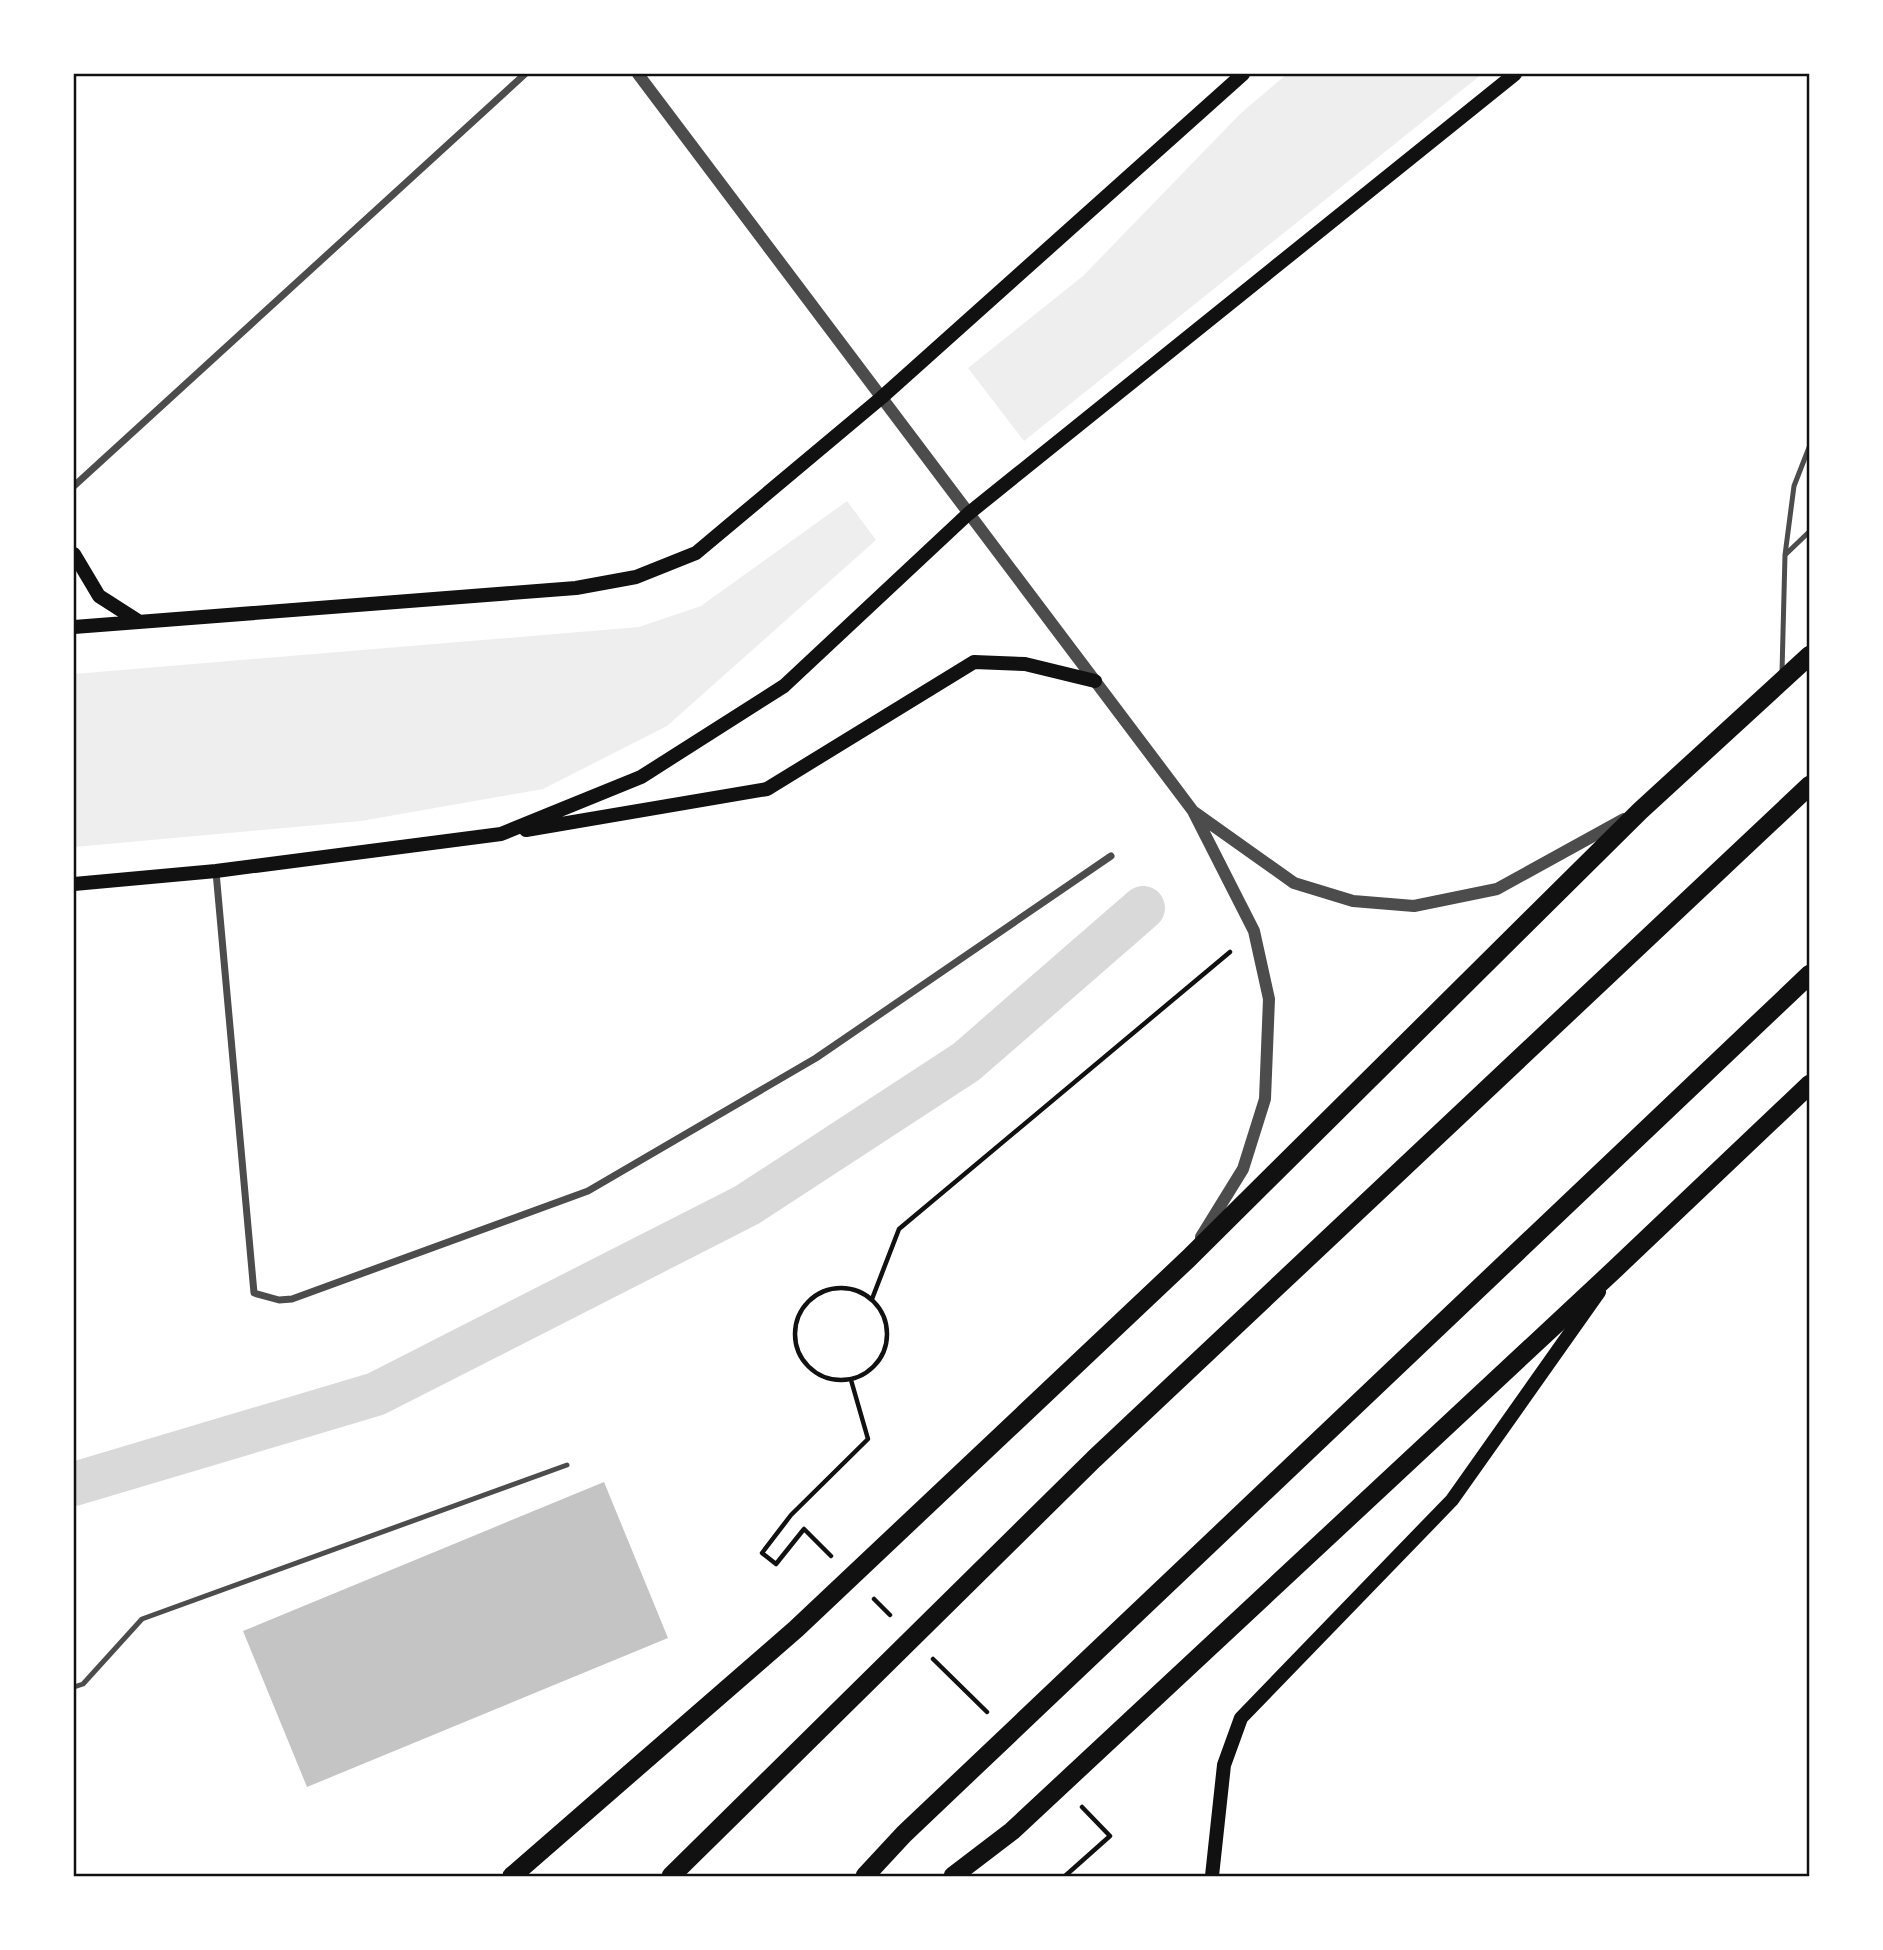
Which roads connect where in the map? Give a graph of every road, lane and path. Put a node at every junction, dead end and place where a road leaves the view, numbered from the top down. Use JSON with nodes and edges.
{"nodes":[{"id":1,"x":525,"y":74,"type":"edge"},
{"id":2,"x":639,"y":74,"type":"edge"},
{"id":3,"x":1243,"y":74,"type":"edge"},
{"id":4,"x":1515,"y":74,"type":"edge"},
{"id":5,"x":881,"y":398,"type":"junction"},
{"id":6,"x":1810,"y":445,"type":"edge"},
{"id":7,"x":74,"y":486,"type":"edge"},
{"id":8,"x":968,"y":514,"type":"junction"},
{"id":9,"x":1810,"y":531,"type":"edge"},
{"id":10,"x":74,"y":554,"type":"edge"},
{"id":11,"x":1785,"y":555,"type":"junction"},
{"id":12,"x":138,"y":621,"type":"junction"},
{"id":13,"x":74,"y":627,"type":"edge"},
{"id":14,"x":1810,"y":655,"type":"edge"},
{"id":15,"x":1095,"y":681,"type":"junction"},
{"id":16,"x":1782,"y":682,"type":"junction"},
{"id":17,"x":1810,"y":785,"type":"edge"},
{"id":18,"x":1193,"y":811,"type":"junction"},
{"id":19,"x":1640,"y":811,"type":"junction"},
{"id":20,"x":501,"y":834,"type":"junction"},
{"id":21,"x":1111,"y":856,"type":"dead end"},
{"id":22,"x":216,"y":871,"type":"junction"},
{"id":23,"x":74,"y":884,"type":"edge"},
{"id":24,"x":1254,"y":931,"type":"junction"},
{"id":25,"x":1810,"y":974,"type":"edge"},
{"id":26,"x":1810,"y":1084,"type":"edge"},
{"id":27,"x":1188,"y":1259,"type":"junction"},
{"id":28,"x":1614,"y":1270,"type":"junction"},
{"id":29,"x":872,"y":1299,"type":"junction"},
{"id":30,"x":851,"y":1380,"type":"junction"},
{"id":31,"x":567,"y":1465,"type":"dead end"},
{"id":32,"x":834,"y":1559,"type":"dead end"},
{"id":33,"x":873,"y":1598,"type":"dead end"},
{"id":34,"x":893,"y":1618,"type":"dead end"},
{"id":35,"x":932,"y":1658,"type":"dead end"},
{"id":36,"x":74,"y":1687,"type":"edge"},
{"id":37,"x":992,"y":1717,"type":"dead end"},
{"id":38,"x":1080,"y":1806,"type":"dead end"},
{"id":39,"x":512,"y":1877,"type":"edge"},
{"id":40,"x":671,"y":1877,"type":"edge"},
{"id":41,"x":865,"y":1877,"type":"edge"},
{"id":42,"x":953,"y":1877,"type":"edge"},
{"id":43,"x":1065,"y":1877,"type":"edge"},
{"id":44,"x":1212,"y":1877,"type":"edge"}],
"edges":[{"from":1,"to":7,"type":"street"},
{"from":2,"to":5,"type":"street"},
{"from":3,"to":5,"type":"main road"},
{"from":4,"to":8,"type":"main road"},
{"from":5,"to":8,"type":"street"},
{"from":5,"to":12,"type":"main road"},
{"from":6,"to":11,"type":"lane"},
{"from":8,"to":15,"type":"street"},
{"from":8,"to":20,"type":"main road"},
{"from":9,"to":11,"type":"lane"},
{"from":10,"to":12,"type":"main road"},
{"from":11,"to":16,"type":"lane"},
{"from":12,"to":13,"type":"main road"},
{"from":14,"to":16,"type":"highway"},
{"from":15,"to":18,"type":"street"},
{"from":15,"to":20,"type":"main road"},
{"from":16,"to":19,"type":"highway"},
{"from":17,"to":40,"type":"highway"},
{"from":18,"to":19,"type":"street"},
{"from":18,"to":24,"type":"street"},
{"from":19,"to":27,"type":"highway"},
{"from":20,"to":22,"type":"main road"},
{"from":21,"to":22,"type":"street"},
{"from":22,"to":23,"type":"main road"},
{"from":24,"to":27,"type":"street"},
{"from":24,"to":29,"type":"path"},
{"from":25,"to":41,"type":"highway"},
{"from":26,"to":28,"type":"highway"},
{"from":27,"to":39,"type":"highway"},
{"from":28,"to":42,"type":"highway"},
{"from":28,"to":44,"type":"main road"},
{"from":29,"to":30,"type":"path"},
{"from":29,"to":30,"type":"path"},
{"from":30,"to":32,"type":"path"},
{"from":31,"to":36,"type":"lane"},
{"from":33,"to":34,"type":"path"},
{"from":35,"to":37,"type":"path"},
{"from":38,"to":43,"type":"path"}]}
